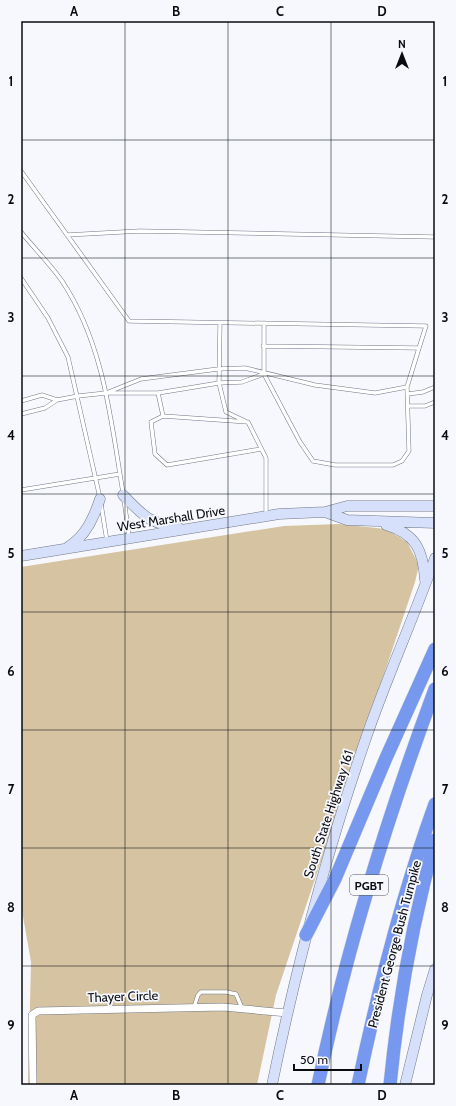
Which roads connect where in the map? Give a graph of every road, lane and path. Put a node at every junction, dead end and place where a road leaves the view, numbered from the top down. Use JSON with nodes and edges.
{"nodes":[{"id":1,"x":21,"y":171,"type":"edge"},
{"id":2,"x":21,"y":232,"type":"edge"},
{"id":3,"x":67,"y":235,"type":"junction"},
{"id":4,"x":435,"y":237,"type":"edge"},
{"id":5,"x":21,"y":278,"type":"edge"},
{"id":6,"x":220,"y":322,"type":"junction"},
{"id":7,"x":264,"y":323,"type":"junction"},
{"id":8,"x":263,"y":346,"type":"junction"},
{"id":9,"x":419,"y":348,"type":"junction"},
{"id":10,"x":218,"y":369,"type":"junction"},
{"id":11,"x":264,"y":374,"type":"junction"},
{"id":12,"x":219,"y":383,"type":"junction"},
{"id":13,"x":407,"y":387,"type":"junction"},
{"id":14,"x":435,"y":387,"type":"edge"},
{"id":15,"x":106,"y":393,"type":"junction"},
{"id":16,"x":158,"y":393,"type":"junction"},
{"id":17,"x":408,"y":394,"type":"junction"},
{"id":18,"x":78,"y":396,"type":"junction"},
{"id":19,"x":57,"y":400,"type":"junction"},
{"id":20,"x":21,"y":401,"type":"edge"},
{"id":21,"x":435,"y":402,"type":"edge"},
{"id":22,"x":408,"y":406,"type":"junction"},
{"id":23,"x":21,"y":414,"type":"edge"},
{"id":24,"x":163,"y":416,"type":"junction"},
{"id":25,"x":248,"y":422,"type":"junction"},
{"id":26,"x":261,"y":449,"type":"junction"},
{"id":27,"x":120,"y":474,"type":"junction"},
{"id":28,"x":96,"y":479,"type":"junction"},
{"id":29,"x":21,"y":490,"type":"edge"},
{"id":30,"x":123,"y":494,"type":"junction"},
{"id":31,"x":100,"y":498,"type":"junction"},
{"id":32,"x":435,"y":506,"type":"edge"},
{"id":33,"x":325,"y":512,"type":"junction"},
{"id":34,"x":266,"y":516,"type":"junction"},
{"id":35,"x":374,"y":522,"type":"junction"},
{"id":36,"x":435,"y":523,"type":"edge"},
{"id":37,"x":187,"y":529,"type":"junction"},
{"id":38,"x":130,"y":538,"type":"junction"},
{"id":39,"x":107,"y":541,"type":"junction"},
{"id":40,"x":65,"y":549,"type":"junction"},
{"id":41,"x":21,"y":556,"type":"edge"},
{"id":42,"x":435,"y":558,"type":"edge"},
{"id":43,"x":425,"y":585,"type":"junction"},
{"id":44,"x":435,"y":649,"type":"edge"},
{"id":45,"x":435,"y":689,"type":"edge"},
{"id":46,"x":435,"y":804,"type":"edge"},
{"id":47,"x":435,"y":840,"type":"edge"},
{"id":48,"x":306,"y":935,"type":"junction"},
{"id":49,"x":435,"y":969,"type":"edge"},
{"id":50,"x":194,"y":1007,"type":"junction"},
{"id":51,"x":242,"y":1008,"type":"junction"},
{"id":52,"x":287,"y":1012,"type":"junction"},
{"id":53,"x":33,"y":1085,"type":"edge"},
{"id":54,"x":272,"y":1085,"type":"edge"},
{"id":55,"x":318,"y":1085,"type":"edge"},
{"id":56,"x":358,"y":1085,"type":"edge"},
{"id":57,"x":390,"y":1085,"type":"edge"},
{"id":58,"x":405,"y":1085,"type":"edge"}],
"edges":[{"from":1,"to":3,"type":"lane"},
{"from":2,"to":15,"type":"lane"},
{"from":3,"to":4,"type":"lane"},
{"from":3,"to":6,"type":"lane"},
{"from":5,"to":18,"type":"lane"},
{"from":6,"to":7,"type":"lane"},
{"from":6,"to":10,"type":"lane"},
{"from":7,"to":8,"type":"lane"},
{"from":7,"to":9,"type":"lane"},
{"from":8,"to":9,"type":"lane"},
{"from":8,"to":11,"type":"lane"},
{"from":9,"to":13,"type":"lane"},
{"from":10,"to":11,"type":"lane"},
{"from":10,"to":12,"type":"lane"},
{"from":10,"to":15,"type":"lane"},
{"from":11,"to":12,"type":"lane"},
{"from":11,"to":13,"type":"lane"},
{"from":11,"to":22,"type":"lane"},
{"from":12,"to":16,"type":"lane"},
{"from":12,"to":25,"type":"lane"},
{"from":13,"to":17,"type":"lane"},
{"from":14,"to":17,"type":"lane"},
{"from":15,"to":16,"type":"lane"},
{"from":15,"to":18,"type":"lane"},
{"from":15,"to":27,"type":"lane"},
{"from":16,"to":24,"type":"lane"},
{"from":17,"to":22,"type":"lane"},
{"from":18,"to":19,"type":"lane"},
{"from":18,"to":28,"type":"lane"},
{"from":19,"to":20,"type":"lane"},
{"from":19,"to":23,"type":"lane"},
{"from":21,"to":22,"type":"lane"},
{"from":24,"to":25,"type":"lane"},
{"from":24,"to":26,"type":"lane"},
{"from":25,"to":26,"type":"lane"},
{"from":26,"to":34,"type":"lane"},
{"from":27,"to":28,"type":"lane"},
{"from":27,"to":30,"type":"lane"},
{"from":28,"to":29,"type":"lane"},
{"from":28,"to":31,"type":"lane"},
{"from":30,"to":37,"type":"main road"},
{"from":30,"to":38,"type":"lane"},
{"from":31,"to":39,"type":"lane"},
{"from":31,"to":40,"type":"main road"},
{"from":32,"to":33,"type":"main road","name":"West Marshall Drive"},
{"from":33,"to":34,"type":"main road","name":"West Marshall Drive"},
{"from":33,"to":35,"type":"main road","name":"West Marshall Drive"},
{"from":34,"to":37,"type":"main road","name":"West Marshall Drive"},
{"from":35,"to":36,"type":"main road","name":"West Marshall Drive"},
{"from":35,"to":43,"type":"main road"},
{"from":37,"to":38,"type":"main road","name":"West Marshall Drive"},
{"from":38,"to":39,"type":"main road","name":"West Marshall Drive"},
{"from":39,"to":40,"type":"main road","name":"West Marshall Drive"},
{"from":40,"to":41,"type":"main road","name":"West Marshall Drive"},
{"from":42,"to":43,"type":"main road","name":"South State Highway 161"},
{"from":43,"to":48,"type":"main road","name":"South State Highway 161"},
{"from":44,"to":48,"type":"highway"},
{"from":45,"to":55,"type":"highway","number":"PGBT"},
{"from":46,"to":56,"type":"highway","name":"President George Bush Turnpike","number":"PGBT"},
{"from":47,"to":57,"type":"highway"},
{"from":48,"to":52,"type":"main road","name":"South State Highway 161"},
{"from":49,"to":58,"type":"main road"},
{"from":50,"to":51,"type":"street","name":"Thayer Circle"},
{"from":50,"to":51,"type":"lane"},
{"from":50,"to":53,"type":"street","name":"Thayer Circle"},
{"from":51,"to":52,"type":"street","name":"Thayer Circle"},
{"from":52,"to":54,"type":"main road","name":"South State Highway 161"}]}
